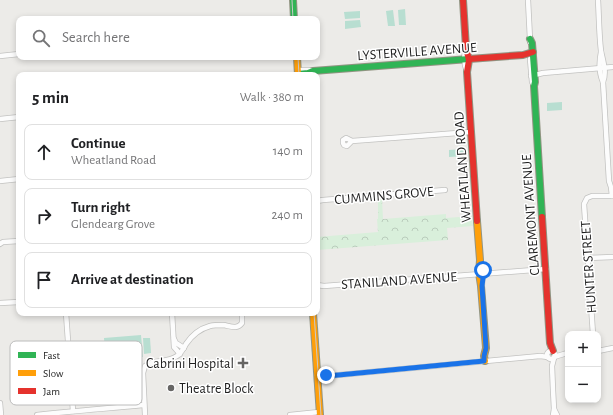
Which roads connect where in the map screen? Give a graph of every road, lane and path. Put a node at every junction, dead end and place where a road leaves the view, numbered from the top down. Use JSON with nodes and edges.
{"nodes":[{"id":1,"x":293,"y":0,"type":"edge"},
{"id":2,"x":463,"y":0,"type":"edge"},
{"id":3,"x":528,"y":0,"type":"edge"},
{"id":4,"x":598,"y":0,"type":"edge"},
{"id":5,"x":294,"y":16,"type":"edge"},
{"id":6,"x":530,"y":39,"type":"joint"},
{"id":7,"x":16,"y":54,"type":"edge"},
{"id":8,"x":532,"y":55,"type":"junction"},
{"id":9,"x":0,"y":56,"type":"edge"},
{"id":10,"x":297,"y":60,"type":"edge"},
{"id":11,"x":467,"y":60,"type":"junction"},
{"id":12,"x":613,"y":67,"type":"edge"},
{"id":13,"x":602,"y":68,"type":"junction"},
{"id":14,"x":298,"y":72,"type":"edge"},
{"id":15,"x":310,"y":72,"type":"edge"},
{"id":16,"x":533,"y":73,"type":"junction"},
{"id":17,"x":16,"y":117,"type":"edge"},
{"id":18,"x":0,"y":119,"type":"edge"},
{"id":19,"x":471,"y":132,"type":"junction"},
{"id":20,"x":352,"y":141,"type":"dead end"},
{"id":21,"x":16,"y":180,"type":"edge"},
{"id":22,"x":1,"y":181,"type":"edge"},
{"id":23,"x":445,"y":190,"type":"dead end"},
{"id":24,"x":611,"y":196,"type":"edge"},
{"id":25,"x":320,"y":200,"type":"edge"},
{"id":26,"x":16,"y":241,"type":"edge"},
{"id":27,"x":1,"y":242,"type":"edge"},
{"id":28,"x":613,"y":257,"type":"edge"},
{"id":29,"x":588,"y":258,"type":"junction"},
{"id":30,"x":546,"y":269,"type":"junction"},
{"id":31,"x":481,"y":274,"type":"junction"},
{"id":32,"x":320,"y":285,"type":"edge"},
{"id":33,"x":324,"y":286,"type":"junction"},
{"id":34,"x":320,"y":288,"type":"edge"},
{"id":35,"x":16,"y":302,"type":"edge"},
{"id":36,"x":0,"y":303,"type":"edge"},
{"id":37,"x":66,"y":316,"type":"edge"},
{"id":38,"x":172,"y":316,"type":"edge"},
{"id":39,"x":242,"y":316,"type":"edge"},
{"id":40,"x":313,"y":316,"type":"edge"},
{"id":41,"x":593,"y":331,"type":"edge"},
{"id":42,"x":174,"y":340,"type":"junction"},
{"id":43,"x":68,"y":341,"type":"edge"},
{"id":44,"x":184,"y":348,"type":"junction"},
{"id":45,"x":613,"y":348,"type":"edge"},
{"id":46,"x":601,"y":350,"type":"edge"},
{"id":47,"x":565,"y":353,"type":"edge"},
{"id":48,"x":180,"y":354,"type":"junction"},
{"id":49,"x":551,"y":355,"type":"junction"},
{"id":50,"x":487,"y":361,"type":"junction"},
{"id":51,"x":317,"y":377,"type":"junction"},
{"id":52,"x":0,"y":403,"type":"edge"},
{"id":53,"x":144,"y":404,"type":"joint"},
{"id":54,"x":73,"y":405,"type":"edge"},
{"id":55,"x":135,"y":405,"type":"edge"},
{"id":56,"x":554,"y":409,"type":"junction"},
{"id":57,"x":73,"y":411,"type":"junction"},
{"id":58,"x":320,"y":413,"type":"edge"},
{"id":59,"x":1,"y":415,"type":"edge"},
{"id":60,"x":37,"y":415,"type":"edge"},
{"id":61,"x":145,"y":415,"type":"edge"},
{"id":62,"x":290,"y":415,"type":"edge"},
{"id":63,"x":553,"y":415,"type":"edge"},
{"id":64,"x":557,"y":415,"type":"edge"}],
"edges":[{"from":1,"to":5,"type":"street"},
{"from":2,"to":11,"type":"street","name":"WHEATLAND ROAD"},
{"from":3,"to":6,"type":"street","name":"CLAREMONT AVENUE"},
{"from":4,"to":13,"type":"street"},
{"from":6,"to":8,"type":"street","name":"CLAREMONT AVENUE"},
{"from":7,"to":9,"type":"street"},
{"from":8,"to":11,"type":"street","name":"LYSTERVILLE AVENUE"},
{"from":8,"to":16,"type":"street","name":"CLAREMONT AVENUE"},
{"from":10,"to":14,"type":"street"},
{"from":11,"to":15,"type":"street","name":"LYSTERVILLE AVENUE"},
{"from":11,"to":19,"type":"street","name":"WHEATLAND ROAD"},
{"from":12,"to":13,"type":"street"},
{"from":13,"to":16,"type":"street"},
{"from":13,"to":24,"type":"street"},
{"from":16,"to":30,"type":"street","name":"CLAREMONT AVENUE"},
{"from":17,"to":18,"type":"street"},
{"from":19,"to":20,"type":"street"},
{"from":19,"to":31,"type":"street","name":"WHEATLAND ROAD"},
{"from":21,"to":22,"type":"street"},
{"from":23,"to":25,"type":"street","name":"CUMMINS GROVE"},
{"from":24,"to":29,"type":"street","name":"HUNTER STREET"},
{"from":26,"to":27,"type":"street"},
{"from":28,"to":29,"type":"street"},
{"from":29,"to":41,"type":"street","name":"HUNTER STREET"},
{"from":30,"to":31,"type":"street","name":"STANILAND AVENUE"},
{"from":30,"to":49,"type":"street","name":"CLAREMONT AVENUE"},
{"from":31,"to":33,"type":"street","name":"STANILAND AVENUE"},
{"from":31,"to":50,"type":"street","name":"WHEATLAND ROAD"},
{"from":32,"to":33,"type":"street","name":"STANILAND AVENUE"},
{"from":33,"to":34,"type":"street","name":"STANILAND AVENUE"},
{"from":35,"to":36,"type":"street"},
{"from":37,"to":43,"type":"street"},
{"from":38,"to":42,"type":"street"},
{"from":39,"to":44,"type":"street"},
{"from":40,"to":51,"type":"street"},
{"from":42,"to":44,"type":"street"},
{"from":42,"to":48,"type":"street"},
{"from":44,"to":48,"type":"street"},
{"from":45,"to":46,"type":"street"},
{"from":47,"to":49,"type":"street"},
{"from":48,"to":53,"type":"street"},
{"from":49,"to":50,"type":"street"},
{"from":49,"to":56,"type":"street","name":"CLAREMONT AVENUE"},
{"from":50,"to":51,"type":"street"},
{"from":51,"to":58,"type":"street"},
{"from":52,"to":59,"type":"street"},
{"from":53,"to":61,"type":"street"},
{"from":54,"to":57,"type":"street"},
{"from":55,"to":57,"type":"street"},
{"from":56,"to":63,"type":"street","name":"CLAREMONT AVENUE"},
{"from":56,"to":64,"type":"street","name":"CLAREMONT AVENUE"},
{"from":57,"to":60,"type":"street"},
{"from":58,"to":62,"type":"street"}]}
